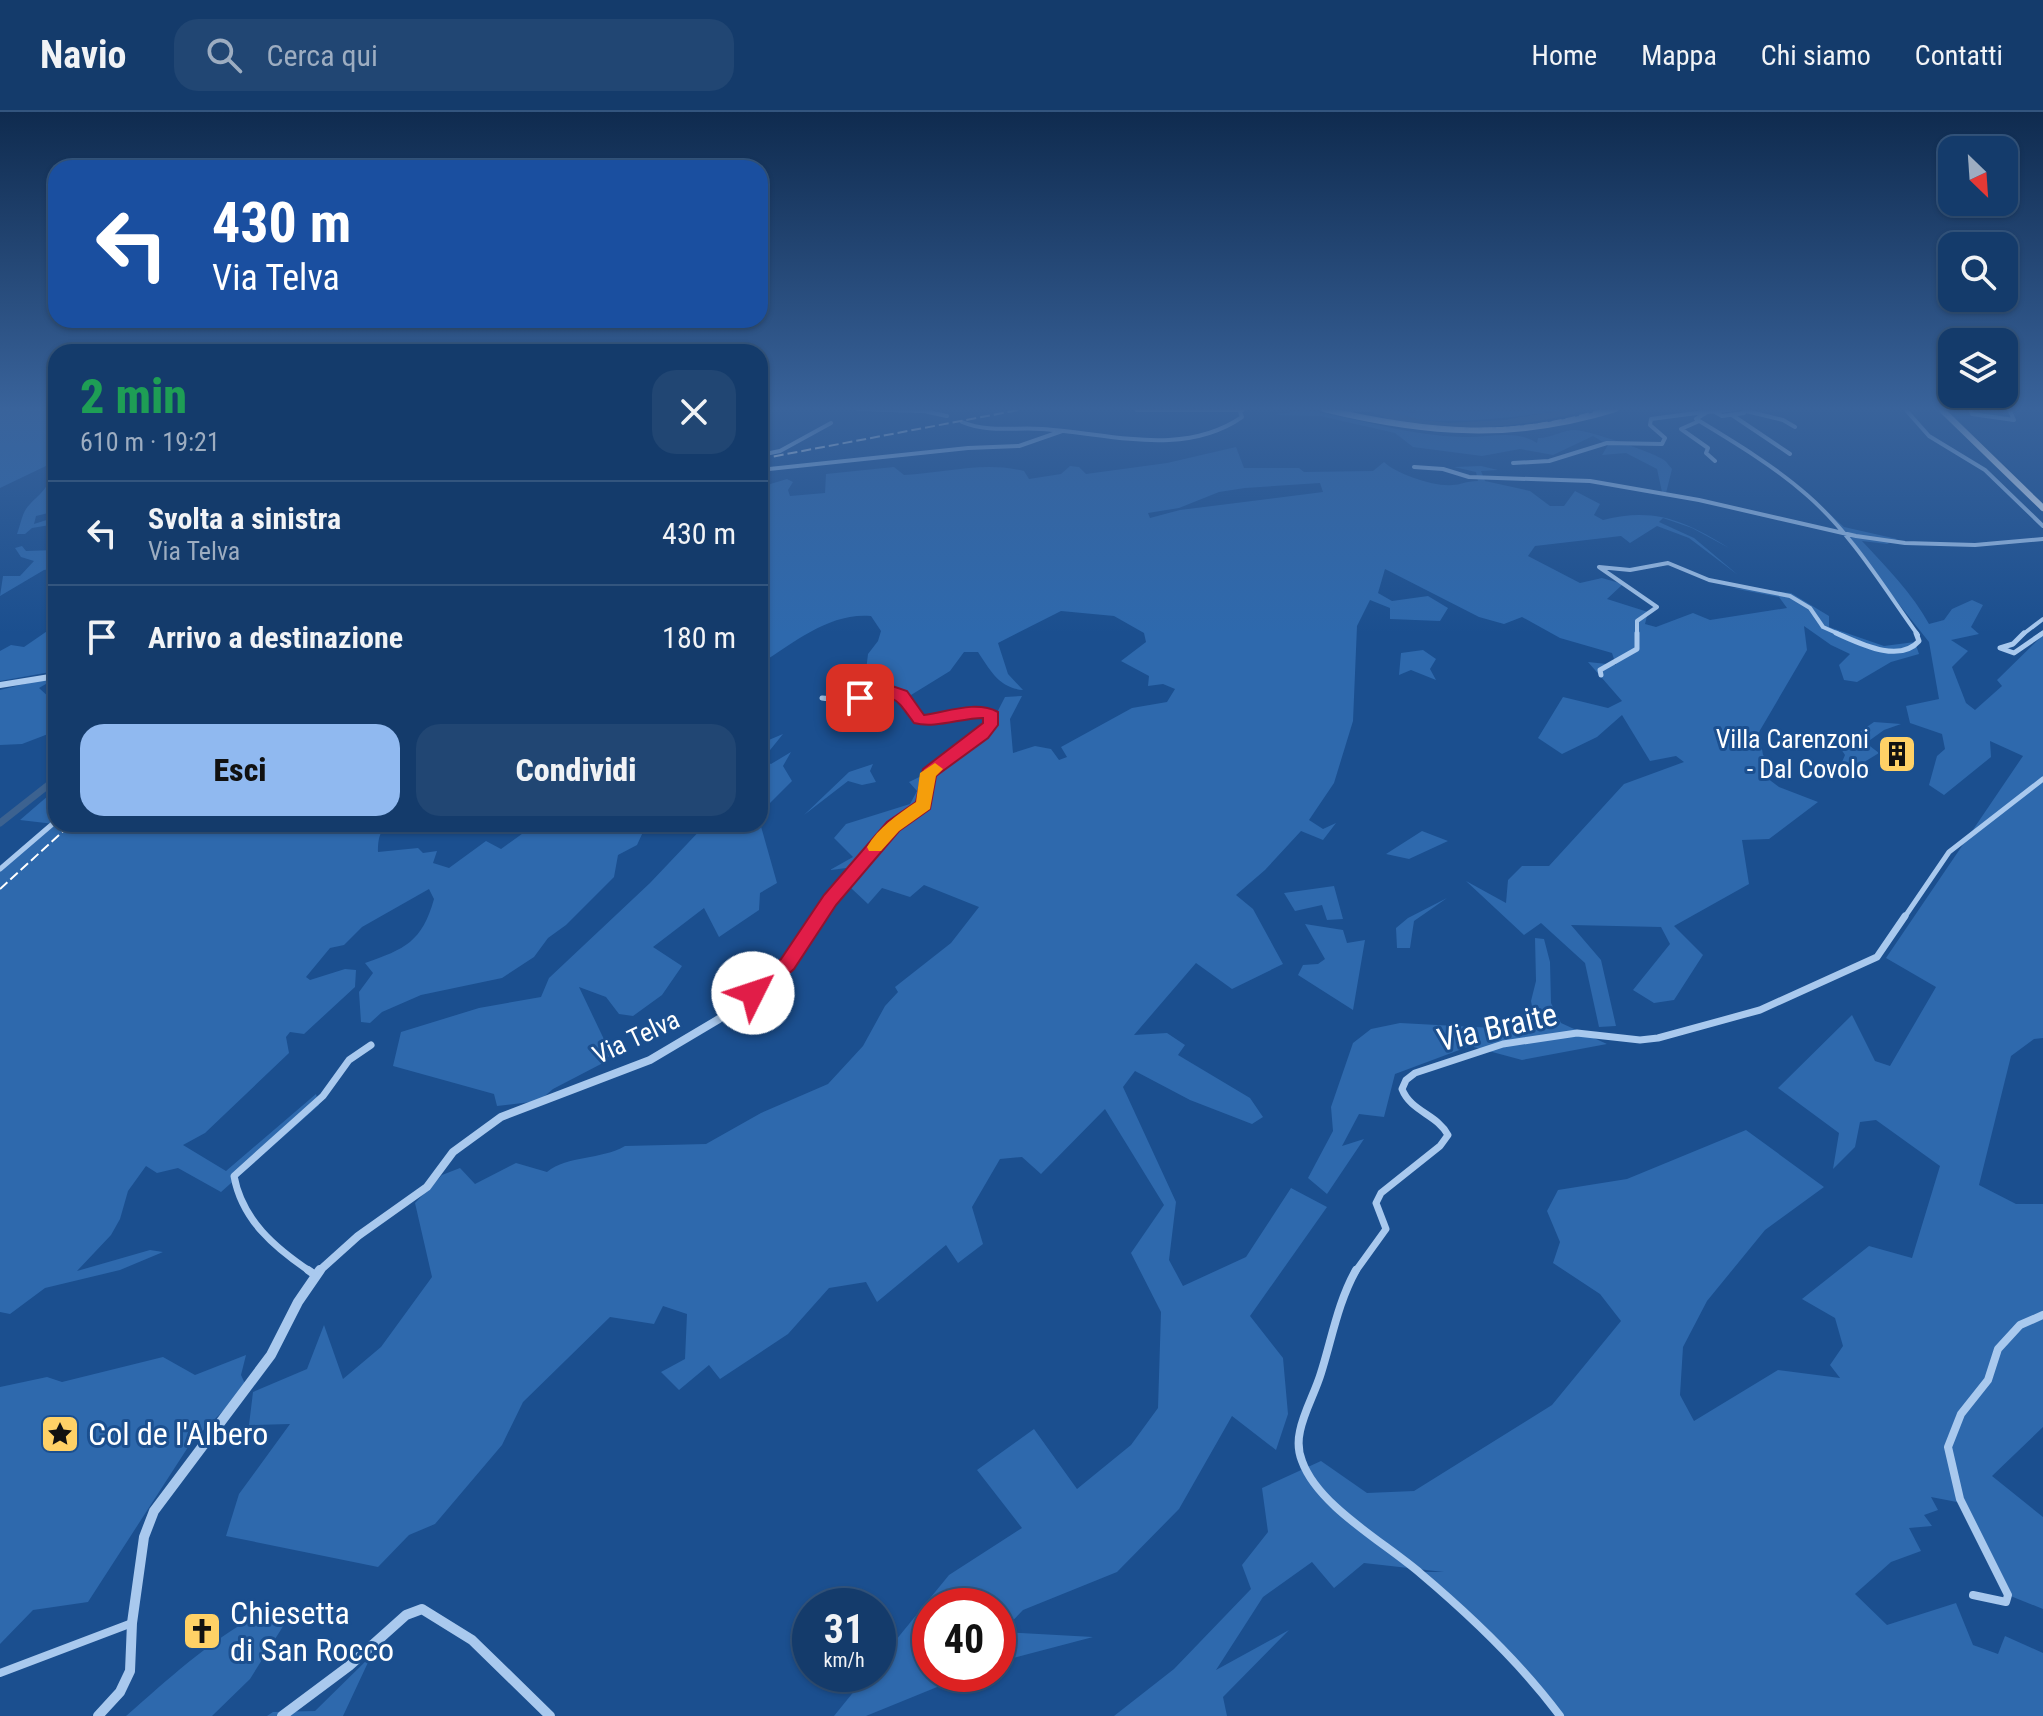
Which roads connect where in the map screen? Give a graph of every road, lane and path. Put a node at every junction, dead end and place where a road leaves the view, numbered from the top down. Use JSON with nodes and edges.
{"nodes":[{"id":1,"x":1606,"y":484,"type":"edge"},
{"id":2,"x":1792,"y":484,"type":"edge"},
{"id":3,"x":1999,"y":484,"type":"edge"},
{"id":4,"x":2018,"y":484,"type":"edge"},
{"id":5,"x":2043,"y":508,"type":"edge"},
{"id":6,"x":2043,"y":526,"type":"edge"},
{"id":7,"x":1843,"y":532,"type":"junction"},
{"id":8,"x":2043,"y":539,"type":"edge"},
{"id":9,"x":2043,"y":619,"type":"edge"},
{"id":10,"x":2043,"y":633,"type":"edge"},
{"id":11,"x":1601,"y":675,"type":"dead end"},
{"id":12,"x":48,"y":677,"type":"edge"},
{"id":13,"x":0,"y":685,"type":"edge"},
{"id":14,"x":822,"y":698,"type":"dead end"},
{"id":15,"x":928,"y":773,"type":"joint"},
{"id":16,"x":2043,"y":779,"type":"edge"},
{"id":17,"x":48,"y":828,"type":"edge"},
{"id":18,"x":0,"y":869,"type":"edge"},
{"id":19,"x":371,"y":1045,"type":"dead end"},
{"id":20,"x":315,"y":1275,"type":"junction"},
{"id":21,"x":2043,"y":1315,"type":"edge"},
{"id":22,"x":1973,"y":1595,"type":"dead end"},
{"id":23,"x":132,"y":1623,"type":"junction"},
{"id":24,"x":0,"y":1673,"type":"edge"},
{"id":25,"x":98,"y":1716,"type":"edge"},
{"id":26,"x":282,"y":1716,"type":"edge"},
{"id":27,"x":550,"y":1716,"type":"edge"},
{"id":28,"x":1560,"y":1716,"type":"edge"}],
"edges":[{"from":1,"to":7,"type":"street"},
{"from":2,"to":7,"type":"street"},
{"from":3,"to":6,"type":"street"},
{"from":4,"to":5,"type":"main road"},
{"from":7,"to":8,"type":"street"},
{"from":7,"to":11,"type":"street"},
{"from":9,"to":10,"type":"street"},
{"from":12,"to":13,"type":"street"},
{"from":14,"to":15,"type":"street","name":"Via Telva"},
{"from":15,"to":20,"type":"street","name":"Via Telva"},
{"from":16,"to":28,"type":"street","name":"Via Braite"},
{"from":17,"to":18,"type":"street"},
{"from":19,"to":20,"type":"street"},
{"from":20,"to":23,"type":"street","name":"Via Telva"},
{"from":21,"to":22,"type":"street"},
{"from":23,"to":24,"type":"street"},
{"from":23,"to":25,"type":"street","name":"Via Telva"},
{"from":26,"to":27,"type":"street"}]}
